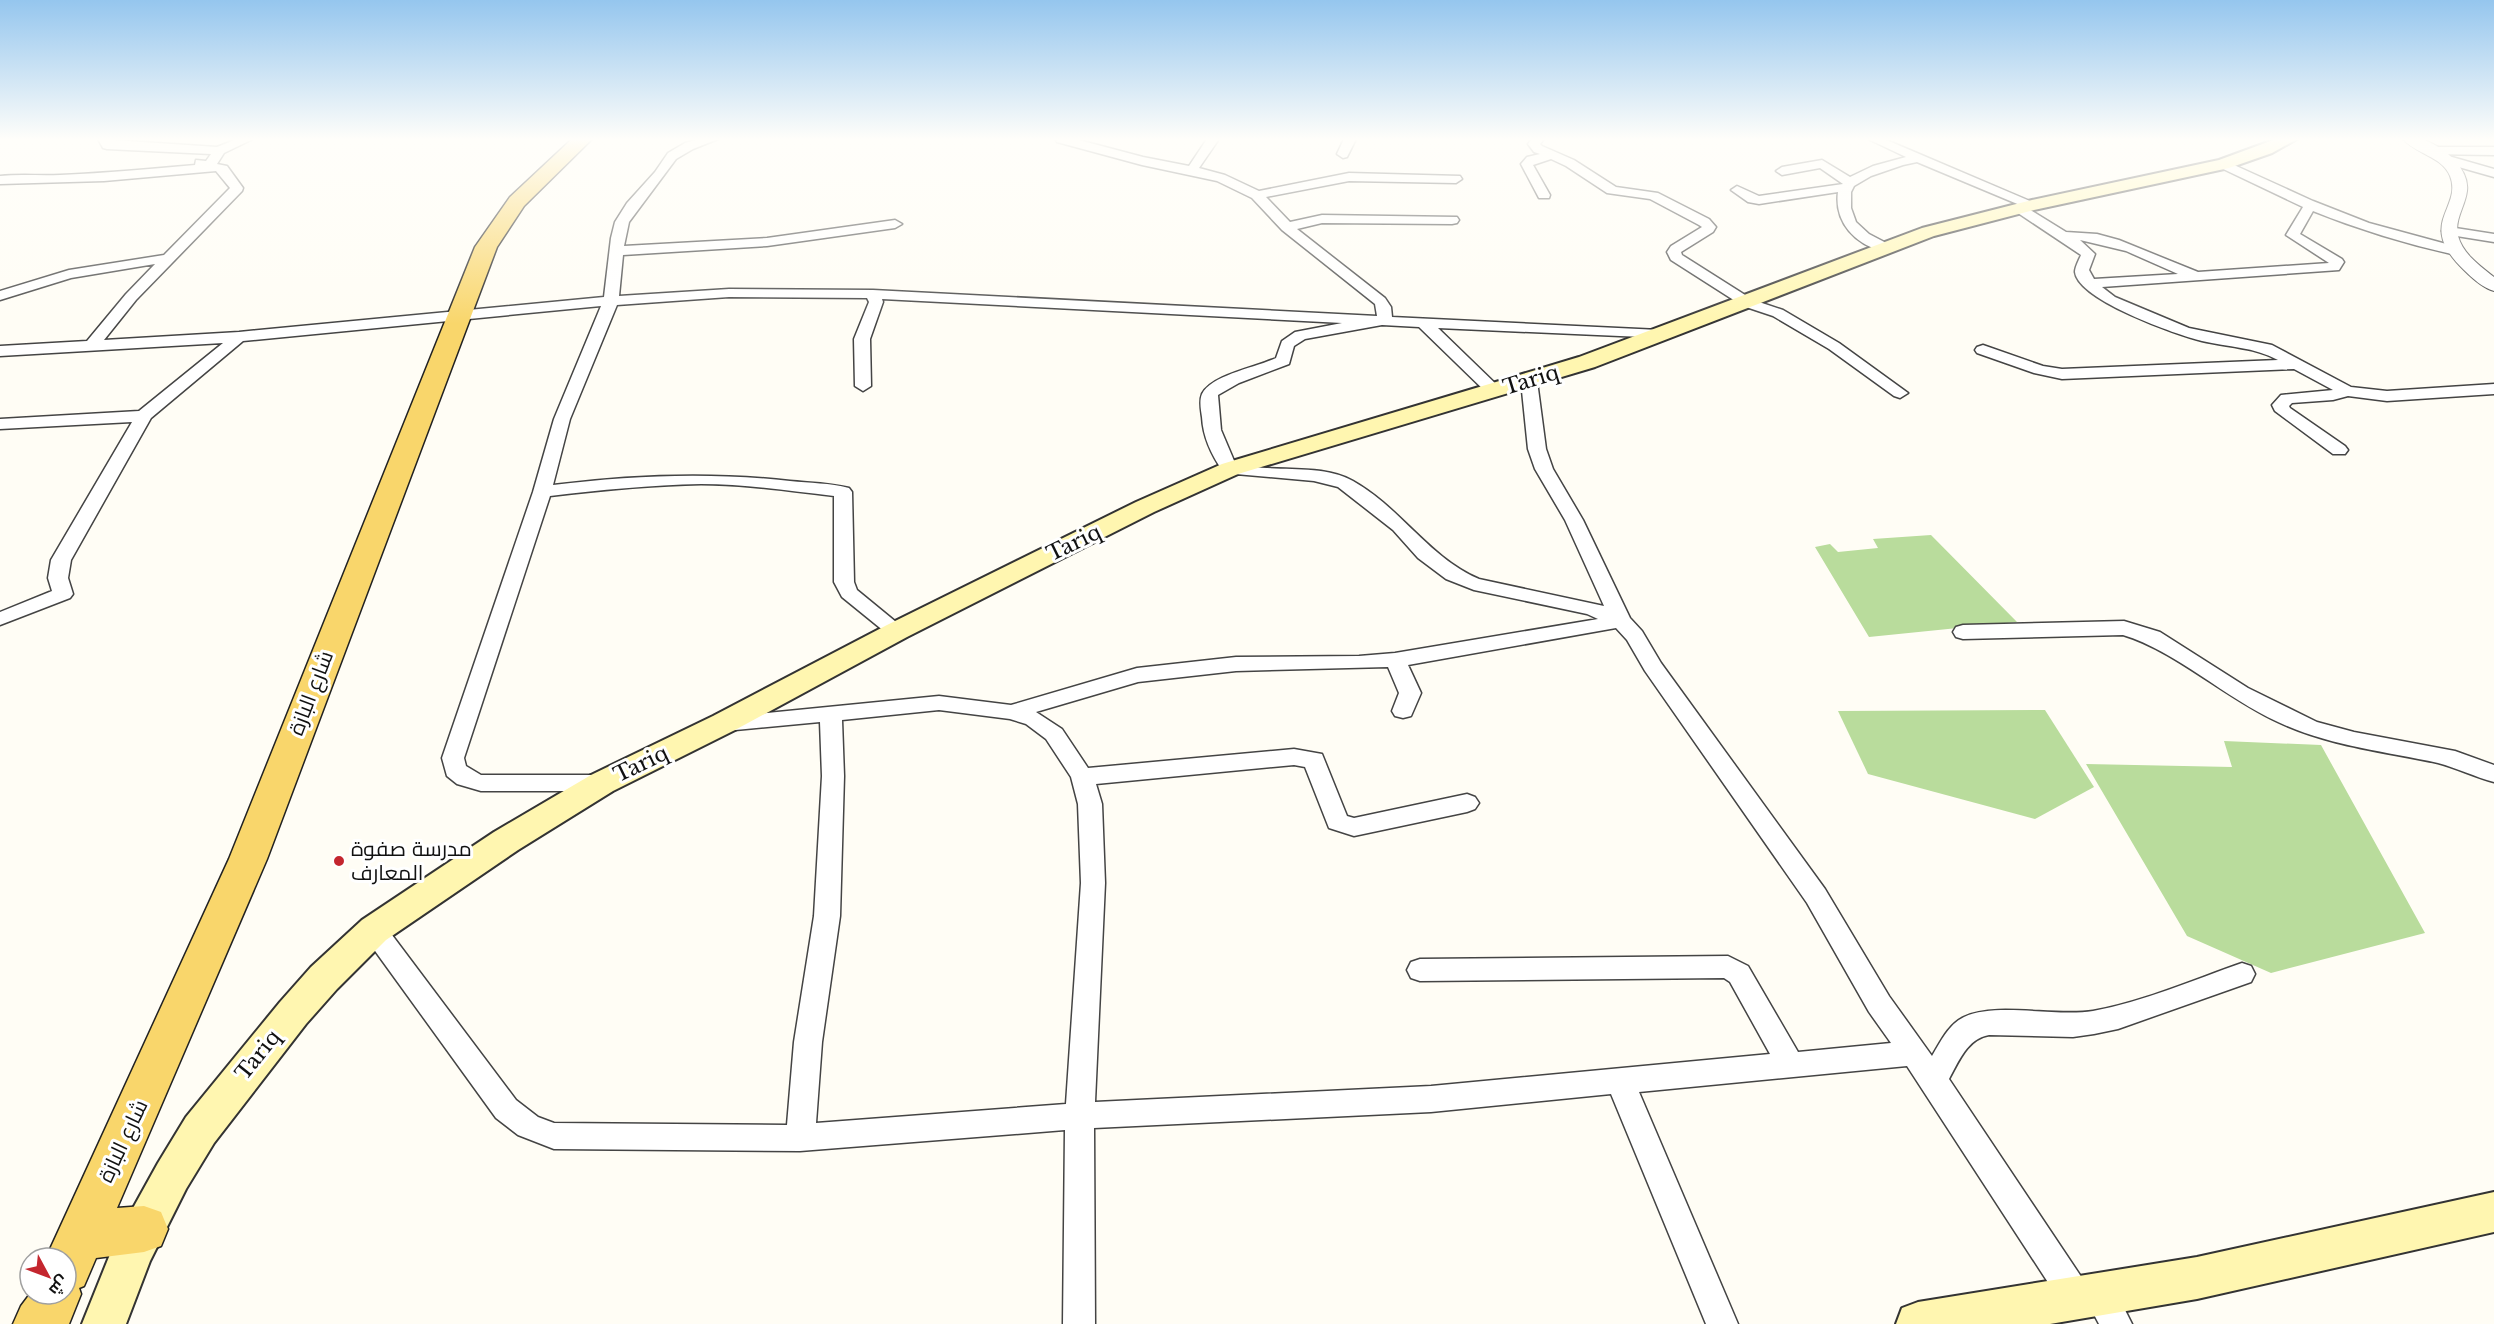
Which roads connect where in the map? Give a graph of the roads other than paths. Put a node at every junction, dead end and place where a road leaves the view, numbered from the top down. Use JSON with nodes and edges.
{"nodes":[{"id":1,"x":225,"y":201,"type":"edge"},
{"id":2,"x":517,"y":201,"type":"edge"},
{"id":3,"x":637,"y":201,"type":"edge"},
{"id":4,"x":1262,"y":201,"type":"edge"},
{"id":5,"x":1662,"y":201,"type":"edge"},
{"id":6,"x":1845,"y":201,"type":"edge"},
{"id":7,"x":2012,"y":201,"type":"edge"},
{"id":8,"x":2054,"y":201,"type":"edge"},
{"id":9,"x":2297,"y":201,"type":"edge"},
{"id":10,"x":2456,"y":201,"type":"edge"},
{"id":11,"x":2026,"y":207,"type":"junction"},
{"id":12,"x":2309,"y":207,"type":"junction"},
{"id":13,"x":1452,"y":220,"type":"dead end"},
{"id":14,"x":895,"y":225,"type":"dead end"},
{"id":15,"x":1287,"y":227,"type":"junction"},
{"id":16,"x":2449,"y":231,"type":"junction"},
{"id":17,"x":2064,"y":236,"type":"junction"},
{"id":18,"x":2494,"y":238,"type":"edge"},
{"id":19,"x":1886,"y":248,"type":"junction"},
{"id":20,"x":617,"y":250,"type":"junction"},
{"id":21,"x":2456,"y":251,"type":"junction"},
{"id":22,"x":169,"y":258,"type":"junction"},
{"id":23,"x":2198,"y":277,"type":"junction"},
{"id":24,"x":2090,"y":284,"type":"junction"},
{"id":25,"x":2494,"y":286,"type":"edge"},
{"id":26,"x":873,"y":294,"type":"junction"},
{"id":27,"x":0,"y":296,"type":"edge"},
{"id":28,"x":611,"y":302,"type":"junction"},
{"id":29,"x":1748,"y":303,"type":"junction"},
{"id":30,"x":458,"y":316,"type":"junction"},
{"id":31,"x":1385,"y":320,"type":"junction"},
{"id":32,"x":1424,"y":322,"type":"junction"},
{"id":33,"x":1660,"y":336,"type":"junction"},
{"id":34,"x":239,"y":337,"type":"junction"},
{"id":35,"x":92,"y":345,"type":"junction"},
{"id":36,"x":1983,"y":350,"type":"dead end"},
{"id":37,"x":0,"y":351,"type":"edge"},
{"id":38,"x":2299,"y":364,"type":"junction"},
{"id":39,"x":1529,"y":381,"type":"junction"},
{"id":40,"x":863,"y":386,"type":"dead end"},
{"id":41,"x":2347,"y":390,"type":"junction"},
{"id":42,"x":2494,"y":390,"type":"edge"},
{"id":43,"x":1494,"y":391,"type":"junction"},
{"id":44,"x":1900,"y":393,"type":"dead end"},
{"id":45,"x":143,"y":416,"type":"junction"},
{"id":46,"x":0,"y":424,"type":"edge"},
{"id":47,"x":2339,"y":450,"type":"dead end"},
{"id":48,"x":1230,"y":469,"type":"junction"},
{"id":49,"x":542,"y":492,"type":"junction"},
{"id":50,"x":0,"y":619,"type":"edge"},
{"id":51,"x":1621,"y":621,"type":"junction"},
{"id":52,"x":897,"y":631,"type":"junction"},
{"id":53,"x":1963,"y":632,"type":"dead end"},
{"id":54,"x":1395,"y":660,"type":"junction"},
{"id":55,"x":1403,"y":711,"type":"dead end"},
{"id":56,"x":1011,"y":712,"type":"junction"},
{"id":57,"x":831,"y":713,"type":"junction"},
{"id":58,"x":724,"y":723,"type":"junction"},
{"id":59,"x":2494,"y":774,"type":"edge"},
{"id":60,"x":1082,"y":777,"type":"junction"},
{"id":61,"x":602,"y":783,"type":"junction"},
{"id":62,"x":1467,"y":803,"type":"dead end"},
{"id":63,"x":374,"y":930,"type":"junction"},
{"id":64,"x":1420,"y":970,"type":"dead end"},
{"id":65,"x":2242,"y":974,"type":"dead end"},
{"id":66,"x":1914,"y":1053,"type":"junction"},
{"id":67,"x":1791,"y":1065,"type":"junction"},
{"id":68,"x":1933,"y":1079,"type":"junction"},
{"id":69,"x":1620,"y":1081,"type":"junction"},
{"id":70,"x":1080,"y":1116,"type":"junction"},
{"id":71,"x":800,"y":1138,"type":"junction"},
{"id":72,"x":2494,"y":1212,"type":"edge"},
{"id":73,"x":144,"y":1229,"type":"junction"},
{"id":74,"x":78,"y":1246,"type":"edge"},
{"id":75,"x":78,"y":1278,"type":"edge"},
{"id":76,"x":2098,"y":1306,"type":"edge"},
{"id":77,"x":104,"y":1324,"type":"edge"},
{"id":78,"x":1079,"y":1324,"type":"edge"},
{"id":79,"x":1722,"y":1324,"type":"edge"},
{"id":80,"x":1918,"y":1324,"type":"edge"}],
"edges":[{"from":1,"to":22,"type":"street"},
{"from":2,"to":30,"type":"main road","name":"شارع البازة"},
{"from":3,"to":20,"type":"street"},
{"from":4,"to":15,"type":"street"},
{"from":5,"to":29,"type":"street"},
{"from":6,"to":19,"type":"street"},
{"from":7,"to":11,"type":"street"},
{"from":8,"to":11,"type":"main road","name":"Tariq"},
{"from":9,"to":12,"type":"street"},
{"from":10,"to":16,"type":"street"},
{"from":11,"to":17,"type":"street"},
{"from":11,"to":19,"type":"main road","name":"Tariq"},
{"from":12,"to":21,"type":"street"},
{"from":12,"to":23,"type":"street"},
{"from":13,"to":15,"type":"street"},
{"from":14,"to":20,"type":"street"},
{"from":15,"to":31,"type":"street"},
{"from":16,"to":18,"type":"street"},
{"from":16,"to":21,"type":"street"},
{"from":17,"to":23,"type":"street"},
{"from":17,"to":24,"type":"street"},
{"from":19,"to":29,"type":"main road","name":"Tariq"},
{"from":20,"to":28,"type":"street"},
{"from":21,"to":25,"type":"street"},
{"from":22,"to":27,"type":"street"},
{"from":22,"to":35,"type":"street"},
{"from":23,"to":24,"type":"street"},
{"from":24,"to":38,"type":"street"},
{"from":26,"to":28,"type":"street"},
{"from":26,"to":31,"type":"street"},
{"from":26,"to":40,"type":"street"},
{"from":28,"to":30,"type":"street"},
{"from":28,"to":49,"type":"street"},
{"from":29,"to":33,"type":"main road","name":"Tariq"},
{"from":29,"to":44,"type":"street"},
{"from":30,"to":34,"type":"street"},
{"from":30,"to":74,"type":"main road","name":"شارع البازة"},
{"from":31,"to":32,"type":"street"},
{"from":31,"to":48,"type":"street"},
{"from":32,"to":33,"type":"street"},
{"from":32,"to":43,"type":"street"},
{"from":33,"to":39,"type":"main road","name":"Tariq"},
{"from":34,"to":35,"type":"street"},
{"from":34,"to":45,"type":"street"},
{"from":35,"to":37,"type":"street"},
{"from":36,"to":38,"type":"street"},
{"from":38,"to":41,"type":"street"},
{"from":39,"to":43,"type":"main road","name":"Tariq"},
{"from":39,"to":51,"type":"street"},
{"from":41,"to":42,"type":"street"},
{"from":41,"to":47,"type":"street"},
{"from":43,"to":48,"type":"main road","name":"Tariq"},
{"from":45,"to":46,"type":"street"},
{"from":45,"to":50,"type":"street"},
{"from":48,"to":51,"type":"street"},
{"from":48,"to":52,"type":"main road","name":"Tariq"},
{"from":49,"to":52,"type":"street"},
{"from":49,"to":61,"type":"street"},
{"from":51,"to":54,"type":"street"},
{"from":51,"to":66,"type":"street"},
{"from":52,"to":58,"type":"main road","name":"Tariq"},
{"from":53,"to":59,"type":"street"},
{"from":54,"to":55,"type":"street"},
{"from":54,"to":56,"type":"street"},
{"from":56,"to":57,"type":"street"},
{"from":56,"to":60,"type":"street"},
{"from":57,"to":58,"type":"street"},
{"from":57,"to":71,"type":"street"},
{"from":58,"to":61,"type":"main road","name":"Tariq"},
{"from":60,"to":62,"type":"street"},
{"from":60,"to":70,"type":"street"},
{"from":61,"to":63,"type":"main road","name":"Tariq"},
{"from":63,"to":71,"type":"street"},
{"from":63,"to":73,"type":"main road","name":"Tariq"},
{"from":64,"to":67,"type":"street"},
{"from":65,"to":68,"type":"street"},
{"from":66,"to":67,"type":"street"},
{"from":66,"to":68,"type":"street"},
{"from":67,"to":69,"type":"street"},
{"from":68,"to":76,"type":"street"},
{"from":69,"to":70,"type":"street"},
{"from":69,"to":79,"type":"street"},
{"from":70,"to":71,"type":"street"},
{"from":70,"to":78,"type":"street"},
{"from":72,"to":76,"type":"main road"},
{"from":73,"to":75,"type":"main road"},
{"from":73,"to":77,"type":"main road","name":"Tariq"},
{"from":76,"to":80,"type":"main road"}]}
